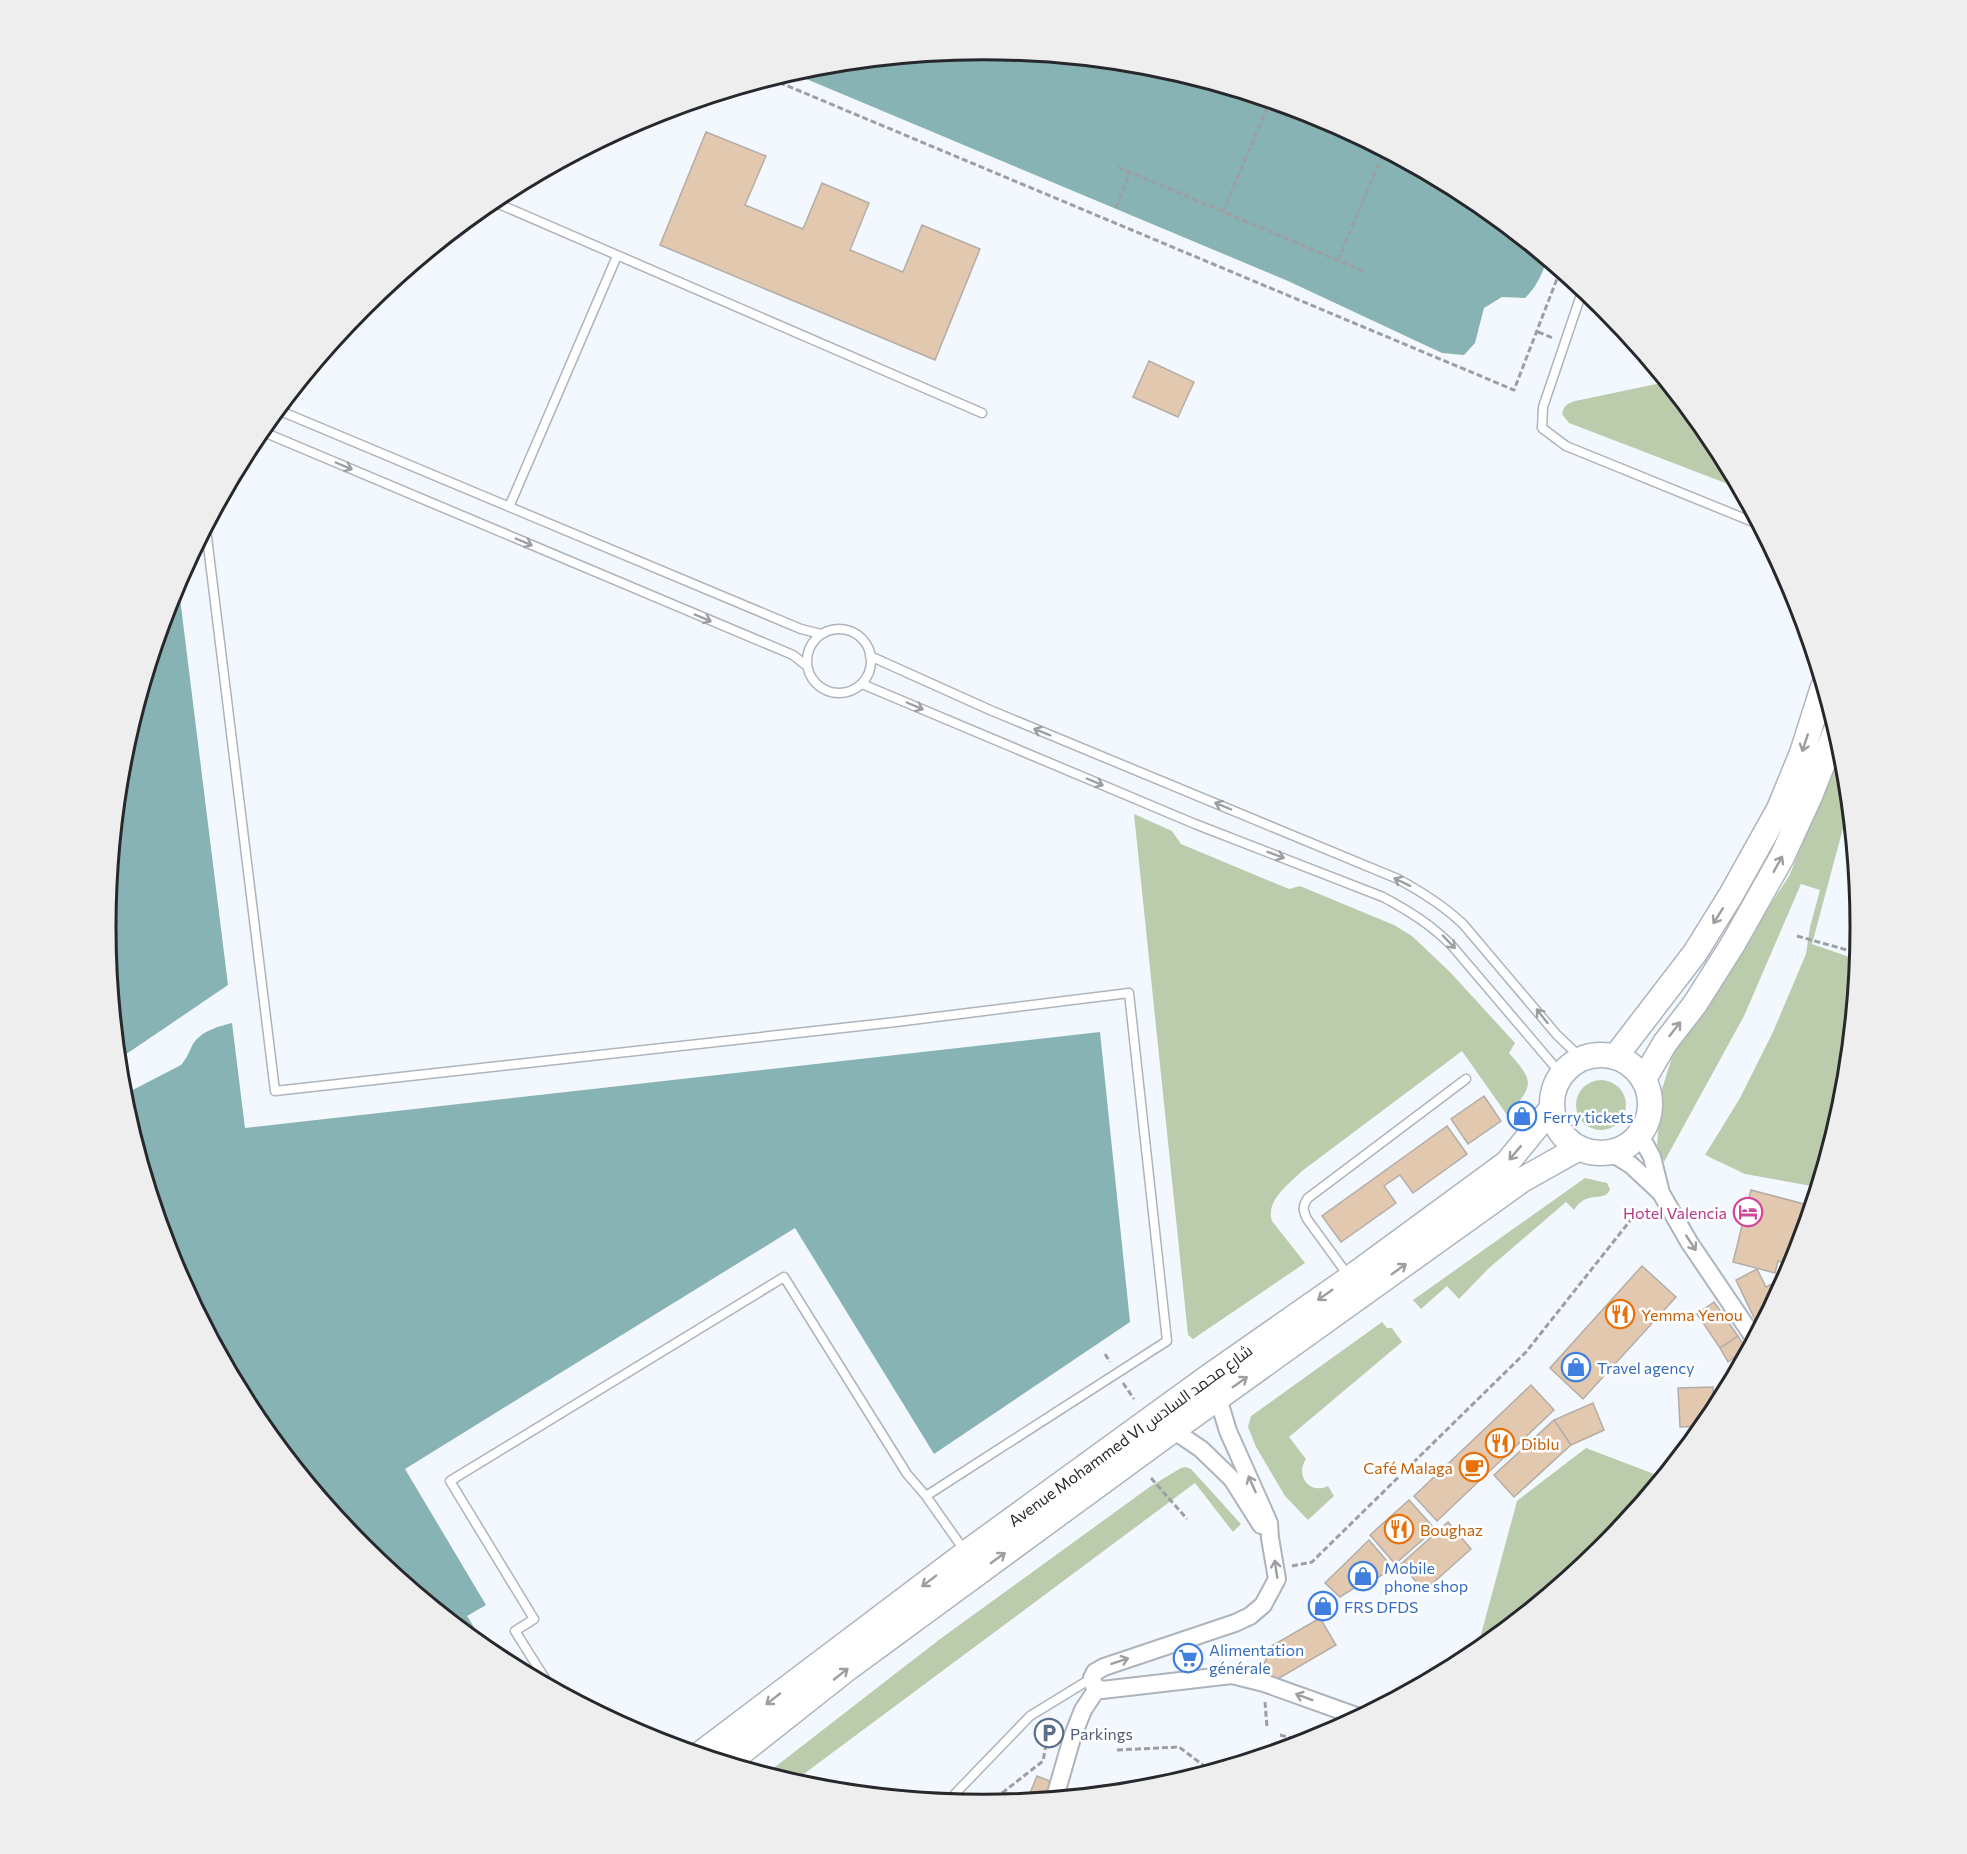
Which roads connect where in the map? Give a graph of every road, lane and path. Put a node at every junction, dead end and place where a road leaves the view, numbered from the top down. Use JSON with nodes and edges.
{"nodes":[{"id":1,"x":783,"y":84,"type":"edge"},
{"id":2,"x":1267,"y":108,"type":"edge"},
{"id":3,"x":1381,"y":157,"type":"edge"},
{"id":4,"x":1118,"y":167,"type":"dead end"},
{"id":5,"x":1130,"y":173,"type":"junction"},
{"id":6,"x":503,"y":206,"type":"edge"},
{"id":7,"x":1116,"y":208,"type":"dead end"},
{"id":8,"x":1223,"y":212,"type":"junction"},
{"id":9,"x":617,"y":256,"type":"junction"},
{"id":10,"x":1337,"y":260,"type":"junction"},
{"id":11,"x":1365,"y":272,"type":"dead end"},
{"id":12,"x":1558,"y":278,"type":"edge"},
{"id":13,"x":1580,"y":298,"type":"edge"},
{"id":14,"x":1538,"y":333,"type":"junction"},
{"id":15,"x":1564,"y":341,"type":"junction"},
{"id":16,"x":286,"y":413,"type":"edge"},
{"id":17,"x":982,"y":413,"type":"dead end"},
{"id":18,"x":270,"y":435,"type":"edge"},
{"id":19,"x":508,"y":507,"type":"junction"},
{"id":20,"x":1748,"y":520,"type":"edge"},
{"id":21,"x":207,"y":541,"type":"edge"},
{"id":22,"x":821,"y":634,"type":"junction"},
{"id":23,"x":870,"y":656,"type":"junction"},
{"id":24,"x":807,"y":666,"type":"junction"},
{"id":25,"x":861,"y":684,"type":"junction"},
{"id":26,"x":1819,"y":698,"type":"edge"},
{"id":27,"x":1831,"y":746,"type":"edge"},
{"id":28,"x":1797,"y":936,"type":"dead end"},
{"id":29,"x":1850,"y":951,"type":"edge"},
{"id":30,"x":1616,"y":1056,"type":"junction"},
{"id":31,"x":1581,"y":1058,"type":"junction"},
{"id":32,"x":1561,"y":1074,"type":"junction"},
{"id":33,"x":1466,"y":1079,"type":"dead end"},
{"id":34,"x":1644,"y":1079,"type":"junction"},
{"id":35,"x":1552,"y":1108,"type":"junction"},
{"id":36,"x":1640,"y":1135,"type":"junction"},
{"id":37,"x":1579,"y":1148,"type":"junction"},
{"id":38,"x":1611,"y":1152,"type":"junction"},
{"id":39,"x":1661,"y":1193,"type":"junction"},
{"id":40,"x":1637,"y":1212,"type":"dead end"},
{"id":41,"x":1350,"y":1278,"type":"junction"},
{"id":42,"x":1749,"y":1331,"type":"edge"},
{"id":43,"x":1218,"y":1398,"type":"junction"},
{"id":44,"x":1173,"y":1430,"type":"junction"},
{"id":45,"x":1151,"y":1478,"type":"dead end"},
{"id":46,"x":926,"y":1496,"type":"junction"},
{"id":47,"x":1187,"y":1519,"type":"dead end"},
{"id":48,"x":1266,"y":1540,"type":"junction"},
{"id":49,"x":966,"y":1553,"type":"junction"},
{"id":50,"x":1277,"y":1570,"type":"junction"},
{"id":51,"x":541,"y":1672,"type":"edge"},
{"id":52,"x":1094,"y":1683,"type":"junction"},
{"id":53,"x":1264,"y":1683,"type":"junction"},
{"id":54,"x":1054,"y":1702,"type":"junction"},
{"id":55,"x":1348,"y":1713,"type":"edge"},
{"id":56,"x":1268,"y":1727,"type":"dead end"},
{"id":57,"x":1280,"y":1735,"type":"dead end"},
{"id":58,"x":1290,"y":1737,"type":"edge"},
{"id":59,"x":707,"y":1749,"type":"edge"},
{"id":60,"x":1117,"y":1750,"type":"dead end"},
{"id":61,"x":735,"y":1757,"type":"edge"},
{"id":62,"x":1203,"y":1765,"type":"edge"},
{"id":63,"x":1057,"y":1791,"type":"edge"},
{"id":64,"x":956,"y":1793,"type":"edge"},
{"id":65,"x":1002,"y":1793,"type":"edge"}],
"edges":[{"from":1,"to":14,"type":"path"},
{"from":2,"to":8,"type":"path"},
{"from":3,"to":10,"type":"path"},
{"from":4,"to":5,"type":"path"},
{"from":5,"to":7,"type":"path"},
{"from":5,"to":8,"type":"path"},
{"from":6,"to":9,"type":"lane"},
{"from":8,"to":10,"type":"path"},
{"from":9,"to":17,"type":"lane"},
{"from":9,"to":19,"type":"lane"},
{"from":10,"to":11,"type":"path"},
{"from":12,"to":14,"type":"path"},
{"from":13,"to":15,"type":"lane"},
{"from":14,"to":15,"type":"path"},
{"from":15,"to":20,"type":"lane"},
{"from":16,"to":19,"type":"lane"},
{"from":18,"to":24,"type":"lane","one_way":true},
{"from":19,"to":22,"type":"lane"},
{"from":21,"to":46,"type":"lane"},
{"from":22,"to":23,"type":"lane"},
{"from":22,"to":24,"type":"lane"},
{"from":23,"to":25,"type":"lane"},
{"from":31,"to":23,"type":"lane","one_way":true},
{"from":24,"to":25,"type":"lane"},
{"from":25,"to":32,"type":"lane","one_way":true},
{"from":26,"to":30,"type":"main road","one_way":true},
{"from":34,"to":27,"type":"main road","one_way":true},
{"from":28,"to":29,"type":"path"},
{"from":30,"to":31,"type":"main road"},
{"from":30,"to":34,"type":"main road"},
{"from":31,"to":32,"type":"main road"},
{"from":32,"to":35,"type":"main road"},
{"from":33,"to":41,"type":"lane"},
{"from":34,"to":36,"type":"main road"},
{"from":35,"to":37,"type":"main road"},
{"from":35,"to":41,"type":"main road","name":"Avenue Mohammed VI شارع محمد السادس","one_way":true},
{"from":36,"to":38,"type":"main road"},
{"from":36,"to":39,"type":"street"},
{"from":37,"to":38,"type":"main road"},
{"from":43,"to":37,"type":"main road","name":"Avenue Mohammed VI شارع محمد السادس","one_way":true},
{"from":38,"to":39,"type":"street"},
{"from":39,"to":42,"type":"street","one_way":true},
{"from":40,"to":50,"type":"path"},
{"from":41,"to":49,"type":"main road","name":"Avenue Mohammed VI شارع محمد السادس","one_way":true},
{"from":43,"to":44,"type":"main road","name":"Avenue Mohammed VI شارع محمد السادس"},
{"from":48,"to":43,"type":"street","one_way":true},
{"from":44,"to":48,"type":"street"},
{"from":61,"to":44,"type":"main road","name":"Avenue Mohammed VI شارع محمد السادس","one_way":true},
{"from":45,"to":47,"type":"path"},
{"from":46,"to":49,"type":"lane"},
{"from":46,"to":51,"type":"lane"},
{"from":50,"to":48,"type":"street","one_way":true},
{"from":49,"to":59,"type":"main road","name":"Avenue Mohammed VI شارع محمد السادس","one_way":true},
{"from":52,"to":50,"type":"street","one_way":true},
{"from":52,"to":53,"type":"street"},
{"from":52,"to":54,"type":"lane"},
{"from":52,"to":63,"type":"street"},
{"from":55,"to":53,"type":"street","one_way":true},
{"from":53,"to":56,"type":"path"},
{"from":54,"to":64,"type":"lane"},
{"from":54,"to":65,"type":"path"},
{"from":57,"to":58,"type":"path"},
{"from":60,"to":62,"type":"path"}]}
